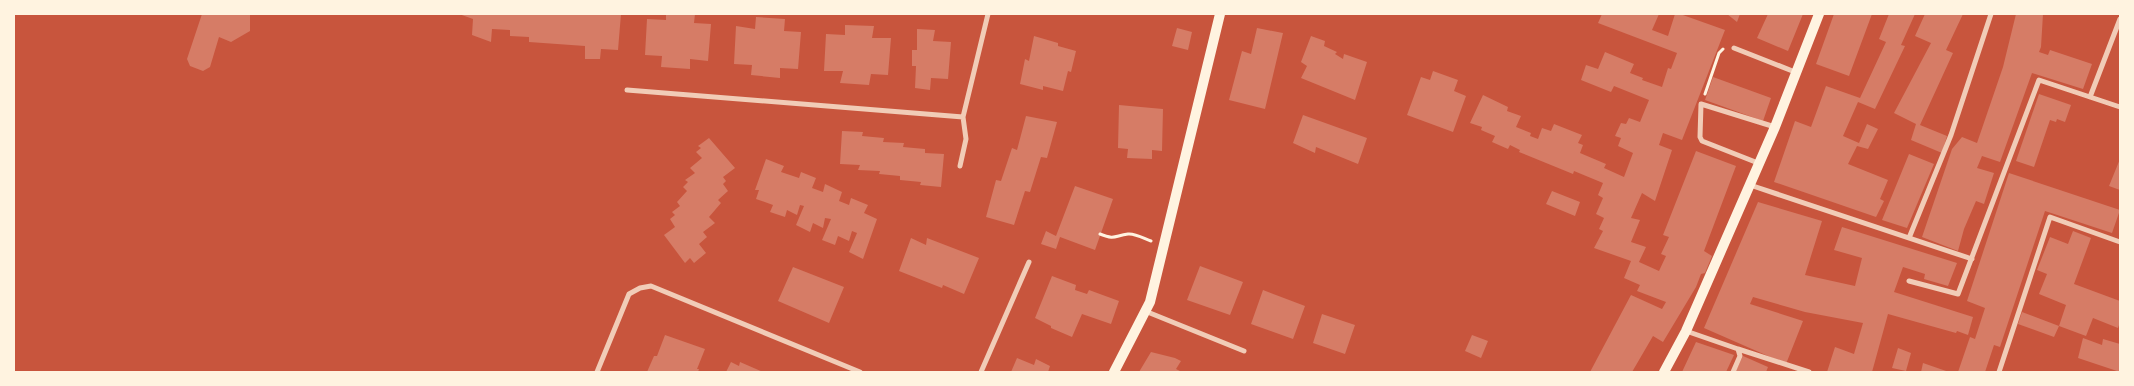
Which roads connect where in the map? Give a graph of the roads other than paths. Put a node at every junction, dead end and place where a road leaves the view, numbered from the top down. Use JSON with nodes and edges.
{"nodes":[{"id":1,"x":988,"y":14,"type":"edge"},
{"id":2,"x":1220,"y":14,"type":"edge"},
{"id":3,"x":1819,"y":14,"type":"edge"},
{"id":4,"x":1990,"y":14,"type":"edge"},
{"id":5,"x":2120,"y":19,"type":"edge"},
{"id":6,"x":1734,"y":48,"type":"road end"},
{"id":7,"x":1795,"y":72,"type":"junction"},
{"id":8,"x":627,"y":90,"type":"dead end"},
{"id":9,"x":2090,"y":97,"type":"junction"},
{"id":10,"x":2120,"y":106,"type":"edge"},
{"id":11,"x":963,"y":117,"type":"junction"},
{"id":12,"x":1775,"y":127,"type":"junction"},
{"id":13,"x":1758,"y":163,"type":"junction"},
{"id":14,"x":960,"y":166,"type":"dead end"},
{"id":15,"x":1749,"y":185,"type":"junction"},
{"id":16,"x":1909,"y":238,"type":"junction"},
{"id":17,"x":2120,"y":242,"type":"edge"},
{"id":18,"x":1972,"y":259,"type":"junction"},
{"id":19,"x":1029,"y":262,"type":"dead end"},
{"id":20,"x":1909,"y":281,"type":"dead end"},
{"id":21,"x":1145,"y":311,"type":"junction"},
{"id":22,"x":1686,"y":331,"type":"junction"},
{"id":23,"x":1738,"y":349,"type":"junction"},
{"id":24,"x":1244,"y":351,"type":"dead end"},
{"id":25,"x":597,"y":372,"type":"edge"},
{"id":26,"x":860,"y":372,"type":"edge"},
{"id":27,"x":981,"y":372,"type":"edge"},
{"id":28,"x":1114,"y":372,"type":"edge"},
{"id":29,"x":1664,"y":372,"type":"edge"},
{"id":30,"x":1733,"y":372,"type":"edge"},
{"id":31,"x":1809,"y":372,"type":"edge"},
{"id":32,"x":1999,"y":372,"type":"edge"}],
"edges":[{"from":1,"to":11,"type":"street"},
{"from":2,"to":21,"type":"main road"},
{"from":3,"to":7,"type":"main road"},
{"from":4,"to":16,"type":"street"},
{"from":5,"to":9,"type":"street"},
{"from":6,"to":7,"type":"street"},
{"from":7,"to":12,"type":"main road"},
{"from":8,"to":11,"type":"street"},
{"from":9,"to":10,"type":"street"},
{"from":9,"to":18,"type":"street"},
{"from":11,"to":14,"type":"street"},
{"from":12,"to":13,"type":"main road"},
{"from":12,"to":13,"type":"street"},
{"from":13,"to":15,"type":"main road"},
{"from":15,"to":16,"type":"street"},
{"from":15,"to":22,"type":"main road"},
{"from":16,"to":18,"type":"street"},
{"from":17,"to":32,"type":"street"},
{"from":18,"to":20,"type":"street"},
{"from":19,"to":27,"type":"street"},
{"from":21,"to":24,"type":"street"},
{"from":21,"to":28,"type":"main road"},
{"from":22,"to":23,"type":"street"},
{"from":22,"to":29,"type":"main road"},
{"from":23,"to":30,"type":"street"},
{"from":23,"to":31,"type":"street"},
{"from":25,"to":26,"type":"street"}]}
